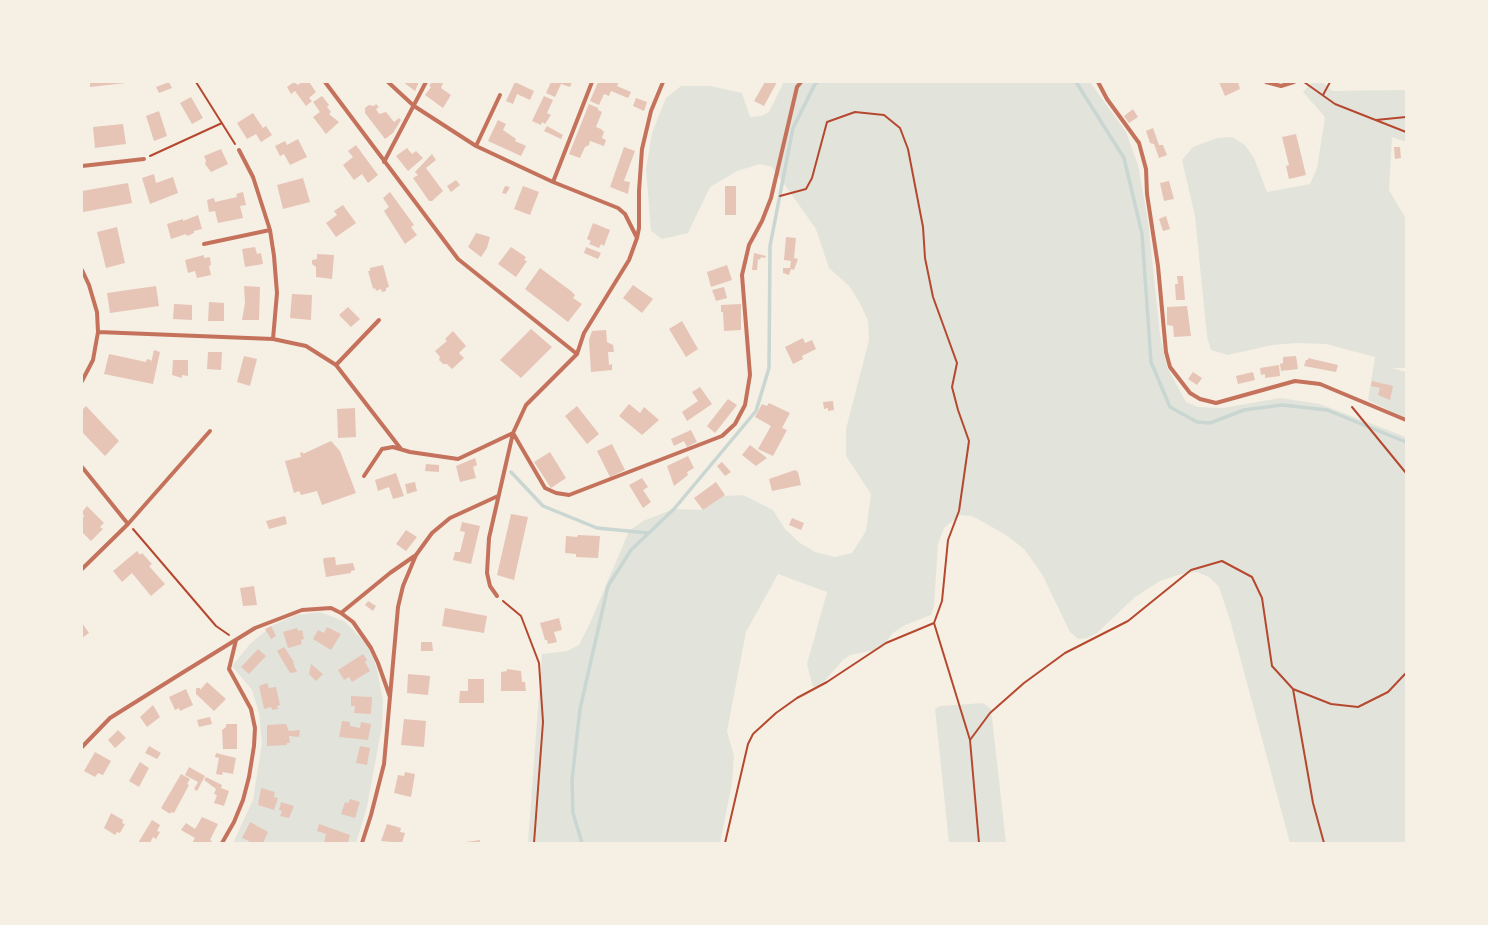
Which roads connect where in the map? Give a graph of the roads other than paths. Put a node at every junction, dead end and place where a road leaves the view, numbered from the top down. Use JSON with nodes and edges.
{"nodes":[{"id":1,"x":325,"y":82,"type":"edge"},
{"id":2,"x":388,"y":82,"type":"edge"},
{"id":3,"x":426,"y":82,"type":"edge"},
{"id":4,"x":592,"y":82,"type":"edge"},
{"id":5,"x":663,"y":82,"type":"edge"},
{"id":6,"x":801,"y":82,"type":"edge"},
{"id":7,"x":1098,"y":82,"type":"edge"},
{"id":8,"x":1266,"y":82,"type":"edge"},
{"id":9,"x":1294,"y":82,"type":"edge"},
{"id":10,"x":500,"y":94,"type":"dead end"},
{"id":11,"x":414,"y":106,"type":"junction"},
{"id":12,"x":476,"y":146,"type":"junction"},
{"id":13,"x":239,"y":150,"type":"road end"},
{"id":14,"x":144,"y":159,"type":"road end"},
{"id":15,"x":384,"y":162,"type":"junction"},
{"id":16,"x":82,"y":166,"type":"edge"},
{"id":17,"x":553,"y":182,"type":"junction"},
{"id":18,"x":270,"y":230,"type":"junction"},
{"id":19,"x":637,"y":238,"type":"junction"},
{"id":20,"x":204,"y":244,"type":"dead end"},
{"id":21,"x":82,"y":270,"type":"edge"},
{"id":22,"x":379,"y":320,"type":"dead end"},
{"id":23,"x":98,"y":332,"type":"junction"},
{"id":24,"x":273,"y":339,"type":"junction"},
{"id":25,"x":577,"y":354,"type":"junction"},
{"id":26,"x":336,"y":365,"type":"junction"},
{"id":27,"x":82,"y":381,"type":"edge"},
{"id":28,"x":1406,"y":420,"type":"edge"},
{"id":29,"x":210,"y":431,"type":"dead end"},
{"id":30,"x":513,"y":433,"type":"junction"},
{"id":31,"x":401,"y":449,"type":"junction"},
{"id":32,"x":82,"y":467,"type":"edge"},
{"id":33,"x":364,"y":476,"type":"dead end"},
{"id":34,"x":498,"y":496,"type":"junction"},
{"id":35,"x":128,"y":524,"type":"junction"},
{"id":36,"x":416,"y":555,"type":"junction"},
{"id":37,"x":82,"y":569,"type":"edge"},
{"id":38,"x":497,"y":596,"type":"road end"},
{"id":39,"x":341,"y":613,"type":"junction"},
{"id":40,"x":236,"y":640,"type":"junction"},
{"id":41,"x":390,"y":697,"type":"junction"},
{"id":42,"x":82,"y":747,"type":"edge"},
{"id":43,"x":222,"y":843,"type":"edge"},
{"id":44,"x":362,"y":843,"type":"edge"}],
"edges":[{"from":1,"to":15,"type":"street"},
{"from":2,"to":11,"type":"street"},
{"from":3,"to":11,"type":"street"},
{"from":4,"to":17,"type":"street"},
{"from":5,"to":19,"type":"street"},
{"from":6,"to":30,"type":"street"},
{"from":7,"to":28,"type":"street"},
{"from":8,"to":9,"type":"street"},
{"from":10,"to":12,"type":"street"},
{"from":11,"to":12,"type":"street"},
{"from":11,"to":15,"type":"street"},
{"from":12,"to":17,"type":"street"},
{"from":13,"to":18,"type":"street"},
{"from":14,"to":16,"type":"street"},
{"from":15,"to":25,"type":"street"},
{"from":17,"to":19,"type":"street"},
{"from":18,"to":20,"type":"street"},
{"from":18,"to":24,"type":"street"},
{"from":19,"to":25,"type":"street"},
{"from":21,"to":23,"type":"street"},
{"from":22,"to":26,"type":"street"},
{"from":23,"to":24,"type":"street"},
{"from":23,"to":27,"type":"street"},
{"from":24,"to":26,"type":"street"},
{"from":25,"to":30,"type":"street"},
{"from":26,"to":31,"type":"street"},
{"from":29,"to":35,"type":"street"},
{"from":30,"to":31,"type":"street"},
{"from":30,"to":34,"type":"street"},
{"from":31,"to":33,"type":"street"},
{"from":32,"to":35,"type":"street"},
{"from":34,"to":36,"type":"street"},
{"from":34,"to":38,"type":"street"},
{"from":35,"to":37,"type":"street"},
{"from":36,"to":39,"type":"street"},
{"from":36,"to":41,"type":"street"},
{"from":39,"to":40,"type":"street"},
{"from":39,"to":41,"type":"street"},
{"from":40,"to":42,"type":"street"},
{"from":40,"to":43,"type":"street"},
{"from":41,"to":44,"type":"street"}]}
